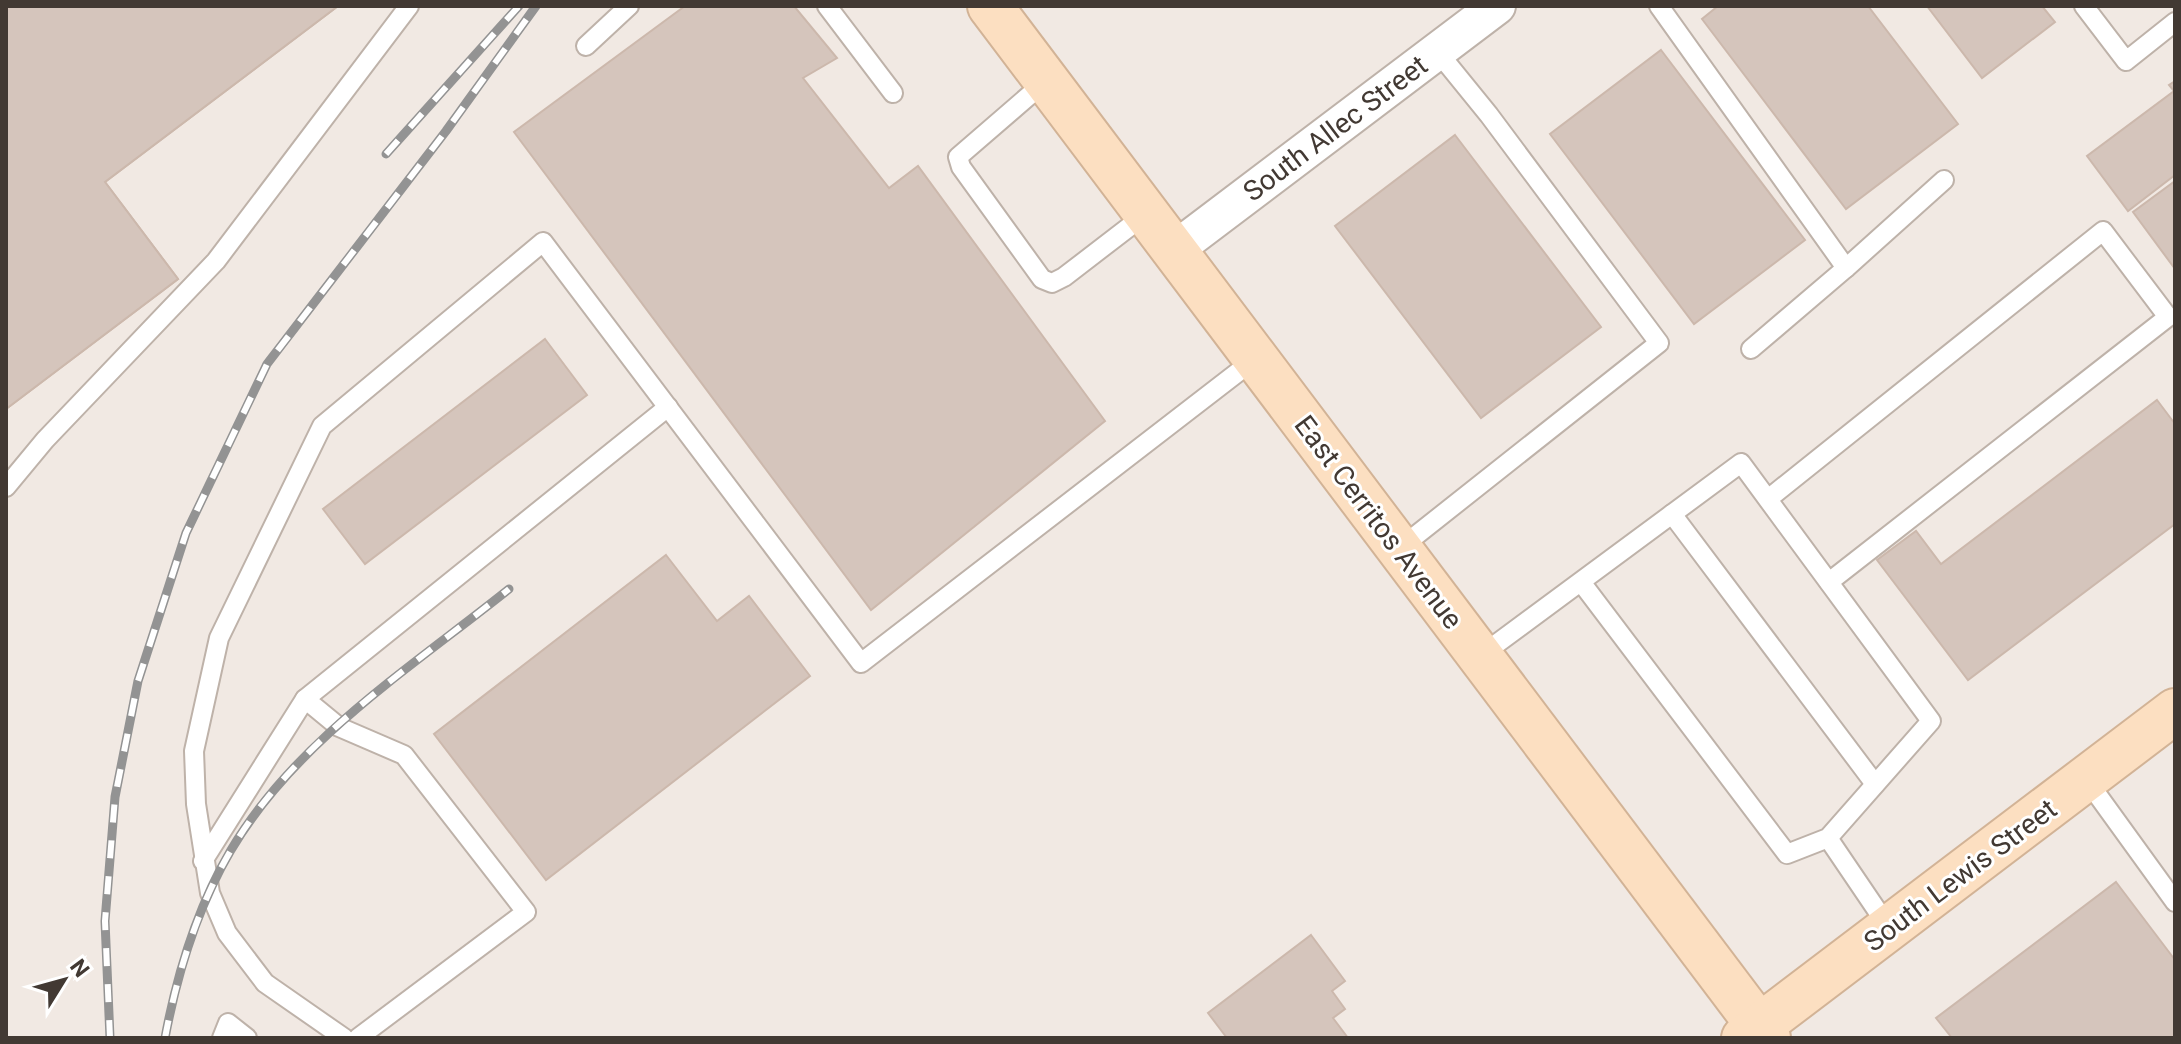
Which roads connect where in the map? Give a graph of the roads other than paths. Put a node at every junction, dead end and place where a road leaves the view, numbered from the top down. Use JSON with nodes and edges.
{"nodes":[{"id":1,"x":409,"y":6,"type":"edge"},
{"id":2,"x":629,"y":6,"type":"edge"},
{"id":3,"x":827,"y":6,"type":"edge"},
{"id":4,"x":990,"y":6,"type":"edge"},
{"id":5,"x":1497,"y":6,"type":"edge"},
{"id":6,"x":1659,"y":6,"type":"edge"},
{"id":7,"x":2084,"y":6,"type":"edge"},
{"id":8,"x":2175,"y":22,"type":"edge"},
{"id":9,"x":586,"y":46,"type":"dead end"},
{"id":10,"x":1437,"y":51,"type":"junction"},
{"id":11,"x":1046,"y":81,"type":"junction"},
{"id":12,"x":893,"y":93,"type":"dead end"},
{"id":13,"x":1944,"y":180,"type":"dead end"},
{"id":14,"x":1146,"y":214,"type":"junction"},
{"id":15,"x":1173,"y":251,"type":"junction"},
{"id":16,"x":1846,"y":268,"type":"junction"},
{"id":17,"x":1751,"y":349,"type":"dead end"},
{"id":18,"x":1255,"y":359,"type":"junction"},
{"id":19,"x":668,"y":407,"type":"junction"},
{"id":20,"x":6,"y":487,"type":"edge"},
{"id":21,"x":1768,"y":499,"type":"junction"},
{"id":22,"x":1672,"y":514,"type":"junction"},
{"id":23,"x":1400,"y":548,"type":"junction"},
{"id":24,"x":1581,"y":582,"type":"junction"},
{"id":25,"x":1829,"y":582,"type":"junction"},
{"id":26,"x":1480,"y":656,"type":"junction"},
{"id":27,"x":305,"y":699,"type":"junction"},
{"id":28,"x":2175,"y":711,"type":"edge"},
{"id":29,"x":2086,"y":779,"type":"junction"},
{"id":30,"x":1875,"y":784,"type":"junction"},
{"id":31,"x":1828,"y":838,"type":"junction"},
{"id":32,"x":203,"y":861,"type":"junction"},
{"id":33,"x":2175,"y":902,"type":"edge"},
{"id":34,"x":1890,"y":929,"type":"junction"},
{"id":35,"x":1757,"y":1034,"type":"edge"},
{"id":36,"x":222,"y":1038,"type":"edge"},
{"id":37,"x":247,"y":1038,"type":"edge"},
{"id":38,"x":344,"y":1038,"type":"edge"},
{"id":39,"x":358,"y":1038,"type":"edge"}],
"edges":[{"from":1,"to":20,"type":"lane"},
{"from":2,"to":9,"type":"lane"},
{"from":3,"to":12,"type":"lane"},
{"from":4,"to":11,"type":"main road","name":"East Cerritos Avenue"},
{"from":5,"to":10,"type":"street","name":"South Allec Street"},
{"from":6,"to":16,"type":"lane"},
{"from":7,"to":8,"type":"lane"},
{"from":10,"to":15,"type":"street","name":"South Allec Street"},
{"from":10,"to":23,"type":"lane"},
{"from":11,"to":14,"type":"main road","name":"East Cerritos Avenue"},
{"from":11,"to":14,"type":"lane"},
{"from":13,"to":16,"type":"lane"},
{"from":14,"to":15,"type":"main road","name":"East Cerritos Avenue"},
{"from":15,"to":18,"type":"main road","name":"East Cerritos Avenue"},
{"from":16,"to":17,"type":"lane"},
{"from":18,"to":19,"type":"lane"},
{"from":18,"to":23,"type":"main road","name":"East Cerritos Avenue"},
{"from":19,"to":27,"type":"lane"},
{"from":19,"to":32,"type":"lane"},
{"from":21,"to":22,"type":"lane"},
{"from":21,"to":25,"type":"lane"},
{"from":21,"to":25,"type":"lane"},
{"from":22,"to":24,"type":"lane"},
{"from":22,"to":30,"type":"lane"},
{"from":23,"to":26,"type":"main road","name":"East Cerritos Avenue"},
{"from":24,"to":26,"type":"lane"},
{"from":24,"to":31,"type":"lane"},
{"from":25,"to":30,"type":"lane"},
{"from":26,"to":35,"type":"main road","name":"East Cerritos Avenue"},
{"from":27,"to":32,"type":"lane"},
{"from":27,"to":39,"type":"lane"},
{"from":28,"to":29,"type":"main road","name":"South Lewis Street"},
{"from":29,"to":33,"type":"lane"},
{"from":29,"to":34,"type":"main road","name":"South Lewis Street"},
{"from":30,"to":31,"type":"lane"},
{"from":31,"to":34,"type":"lane"},
{"from":32,"to":38,"type":"lane"},
{"from":34,"to":35,"type":"main road","name":"South Lewis Street"},
{"from":36,"to":37,"type":"lane"}]}
